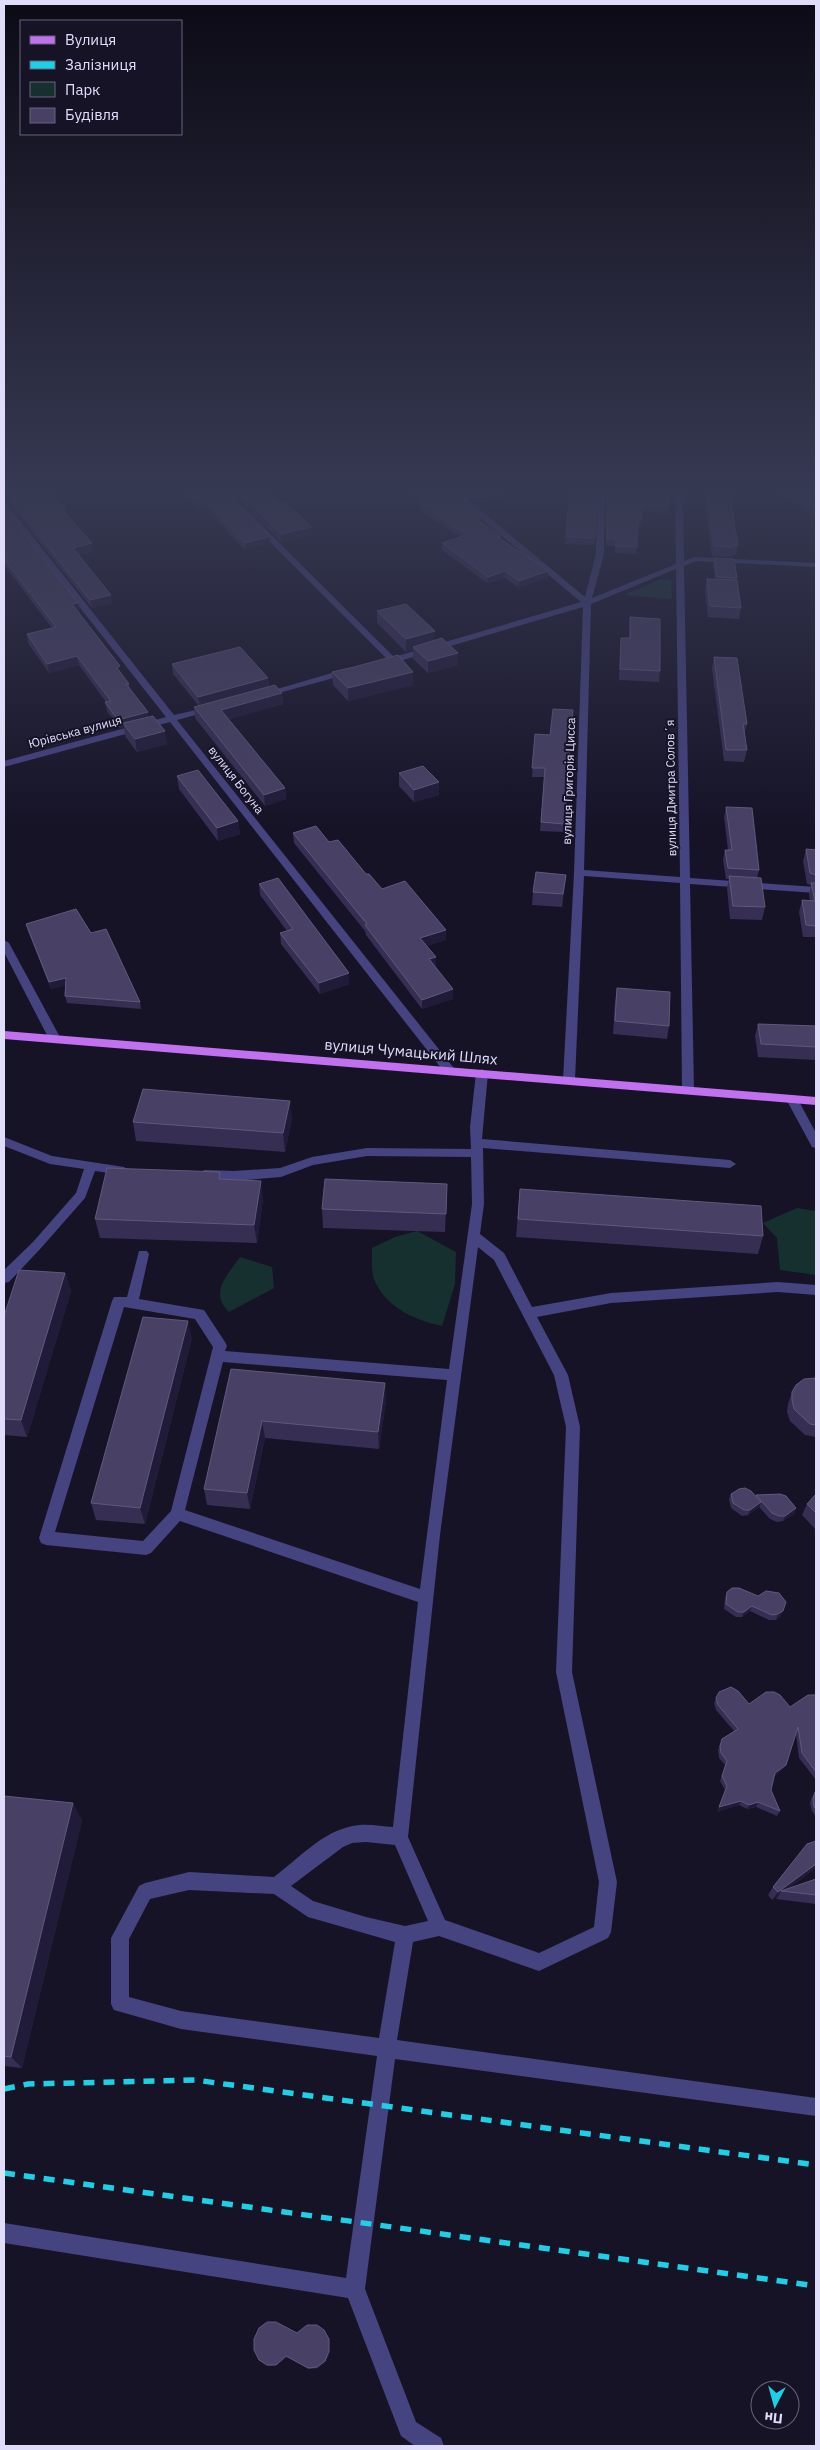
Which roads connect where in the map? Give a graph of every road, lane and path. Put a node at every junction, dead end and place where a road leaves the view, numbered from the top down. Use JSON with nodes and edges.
{"nodes":[{"id":1,"x":78,"y":599,"type":"edge"},
{"id":2,"x":332,"y":599,"type":"edge"},
{"id":3,"x":583,"y":599,"type":"edge"},
{"id":4,"x":588,"y":599,"type":"edge"},
{"id":5,"x":596,"y":599,"type":"edge"},
{"id":6,"x":681,"y":599,"type":"edge"},
{"id":7,"x":587,"y":603,"type":"junction"},
{"id":8,"x":393,"y":660,"type":"junction"},
{"id":9,"x":374,"y":665,"type":"edge"},
{"id":10,"x":354,"y":670,"type":"edge"},
{"id":11,"x":258,"y":696,"type":"edge"},
{"id":12,"x":220,"y":706,"type":"edge"},
{"id":13,"x":172,"y":719,"type":"junction"},
{"id":14,"x":4,"y":764,"type":"edge"},
{"id":15,"x":579,"y":873,"type":"junction"},
{"id":16,"x":685,"y":881,"type":"junction"},
{"id":17,"x":816,"y":890,"type":"edge"},
{"id":18,"x":4,"y":943,"type":"edge"},
{"id":19,"x":4,"y":1035,"type":"edge"},
{"id":20,"x":55,"y":1039,"type":"junction"},
{"id":21,"x":449,"y":1070,"type":"junction"},
{"id":22,"x":482,"y":1073,"type":"junction"},
{"id":23,"x":569,"y":1080,"type":"junction"},
{"id":24,"x":688,"y":1090,"type":"junction"},
{"id":25,"x":792,"y":1099,"type":"junction"},
{"id":26,"x":816,"y":1101,"type":"edge"},
{"id":27,"x":4,"y":1141,"type":"edge"},
{"id":28,"x":816,"y":1144,"type":"edge"},
{"id":29,"x":477,"y":1148,"type":"junction"},
{"id":30,"x":730,"y":1164,"type":"dead end"},
{"id":31,"x":91,"y":1166,"type":"junction"},
{"id":32,"x":139,"y":1172,"type":"edge"},
{"id":33,"x":187,"y":1174,"type":"edge"},
{"id":34,"x":474,"y":1236,"type":"junction"},
{"id":35,"x":143,"y":1254,"type":"dead end"},
{"id":36,"x":4,"y":1278,"type":"edge"},
{"id":37,"x":816,"y":1290,"type":"edge"},
{"id":38,"x":132,"y":1303,"type":"junction"},
{"id":39,"x":528,"y":1313,"type":"junction"},
{"id":40,"x":217,"y":1356,"type":"junction"},
{"id":41,"x":455,"y":1375,"type":"junction"},
{"id":42,"x":176,"y":1514,"type":"junction"},
{"id":43,"x":426,"y":1598,"type":"junction"},
{"id":44,"x":400,"y":1837,"type":"junction"},
{"id":45,"x":277,"y":1886,"type":"junction"},
{"id":46,"x":439,"y":1927,"type":"junction"},
{"id":47,"x":405,"y":1935,"type":"junction"},
{"id":48,"x":387,"y":2048,"type":"junction"},
{"id":49,"x":816,"y":2107,"type":"edge"},
{"id":50,"x":4,"y":2233,"type":"edge"},
{"id":51,"x":355,"y":2289,"type":"junction"},
{"id":52,"x":433,"y":2446,"type":"edge"}],
"edges":[{"from":1,"to":13,"type":"street","name":"вулиця Богуна"},
{"from":2,"to":8,"type":"street"},
{"from":3,"to":7,"type":"street"},
{"from":4,"to":7,"type":"street","name":"вулиця Григорія Цисса"},
{"from":5,"to":7,"type":"street"},
{"from":6,"to":16,"type":"street","name":"вулиця Дмитра Соловʼя"},
{"from":7,"to":8,"type":"street"},
{"from":7,"to":15,"type":"street","name":"вулиця Григорія Цисса"},
{"from":8,"to":9,"type":"street"},
{"from":10,"to":11,"type":"street"},
{"from":12,"to":13,"type":"street","name":"Юрівська вулиця"},
{"from":13,"to":14,"type":"street","name":"Юрівська вулиця"},
{"from":13,"to":21,"type":"street","name":"вулиця Богуна"},
{"from":15,"to":16,"type":"street"},
{"from":15,"to":23,"type":"street","name":"вулиця Григорія Цисса"},
{"from":16,"to":17,"type":"street"},
{"from":16,"to":24,"type":"street","name":"вулиця Дмитра Соловʼя"},
{"from":18,"to":20,"type":"street"},
{"from":19,"to":20,"type":"main road","name":"вулиця Чумацький Шлях"},
{"from":20,"to":21,"type":"main road","name":"вулиця Чумацький Шлях"},
{"from":21,"to":22,"type":"main road","name":"вулиця Чумацький Шлях"},
{"from":22,"to":23,"type":"main road","name":"вулиця Чумацький Шлях"},
{"from":22,"to":29,"type":"street"},
{"from":23,"to":24,"type":"main road","name":"вулиця Чумацький Шлях"},
{"from":24,"to":25,"type":"main road","name":"вулиця Чумацький Шлях"},
{"from":25,"to":26,"type":"main road","name":"вулиця Чумацький Шлях"},
{"from":25,"to":28,"type":"street"},
{"from":27,"to":31,"type":"street"},
{"from":29,"to":30,"type":"street"},
{"from":29,"to":33,"type":"street"},
{"from":29,"to":34,"type":"street"},
{"from":31,"to":32,"type":"street"},
{"from":31,"to":36,"type":"street"},
{"from":34,"to":39,"type":"street"},
{"from":34,"to":41,"type":"street"},
{"from":35,"to":38,"type":"street"},
{"from":37,"to":39,"type":"street"},
{"from":38,"to":40,"type":"street"},
{"from":38,"to":42,"type":"street"},
{"from":39,"to":46,"type":"street"},
{"from":40,"to":41,"type":"street"},
{"from":40,"to":42,"type":"street"},
{"from":41,"to":43,"type":"street"},
{"from":42,"to":43,"type":"street"},
{"from":43,"to":44,"type":"street"},
{"from":44,"to":45,"type":"street"},
{"from":44,"to":46,"type":"street"},
{"from":45,"to":47,"type":"street"},
{"from":45,"to":48,"type":"street"},
{"from":46,"to":47,"type":"street"},
{"from":47,"to":48,"type":"street"},
{"from":48,"to":49,"type":"street"},
{"from":48,"to":51,"type":"street"},
{"from":50,"to":51,"type":"street"},
{"from":51,"to":52,"type":"street"}]}
